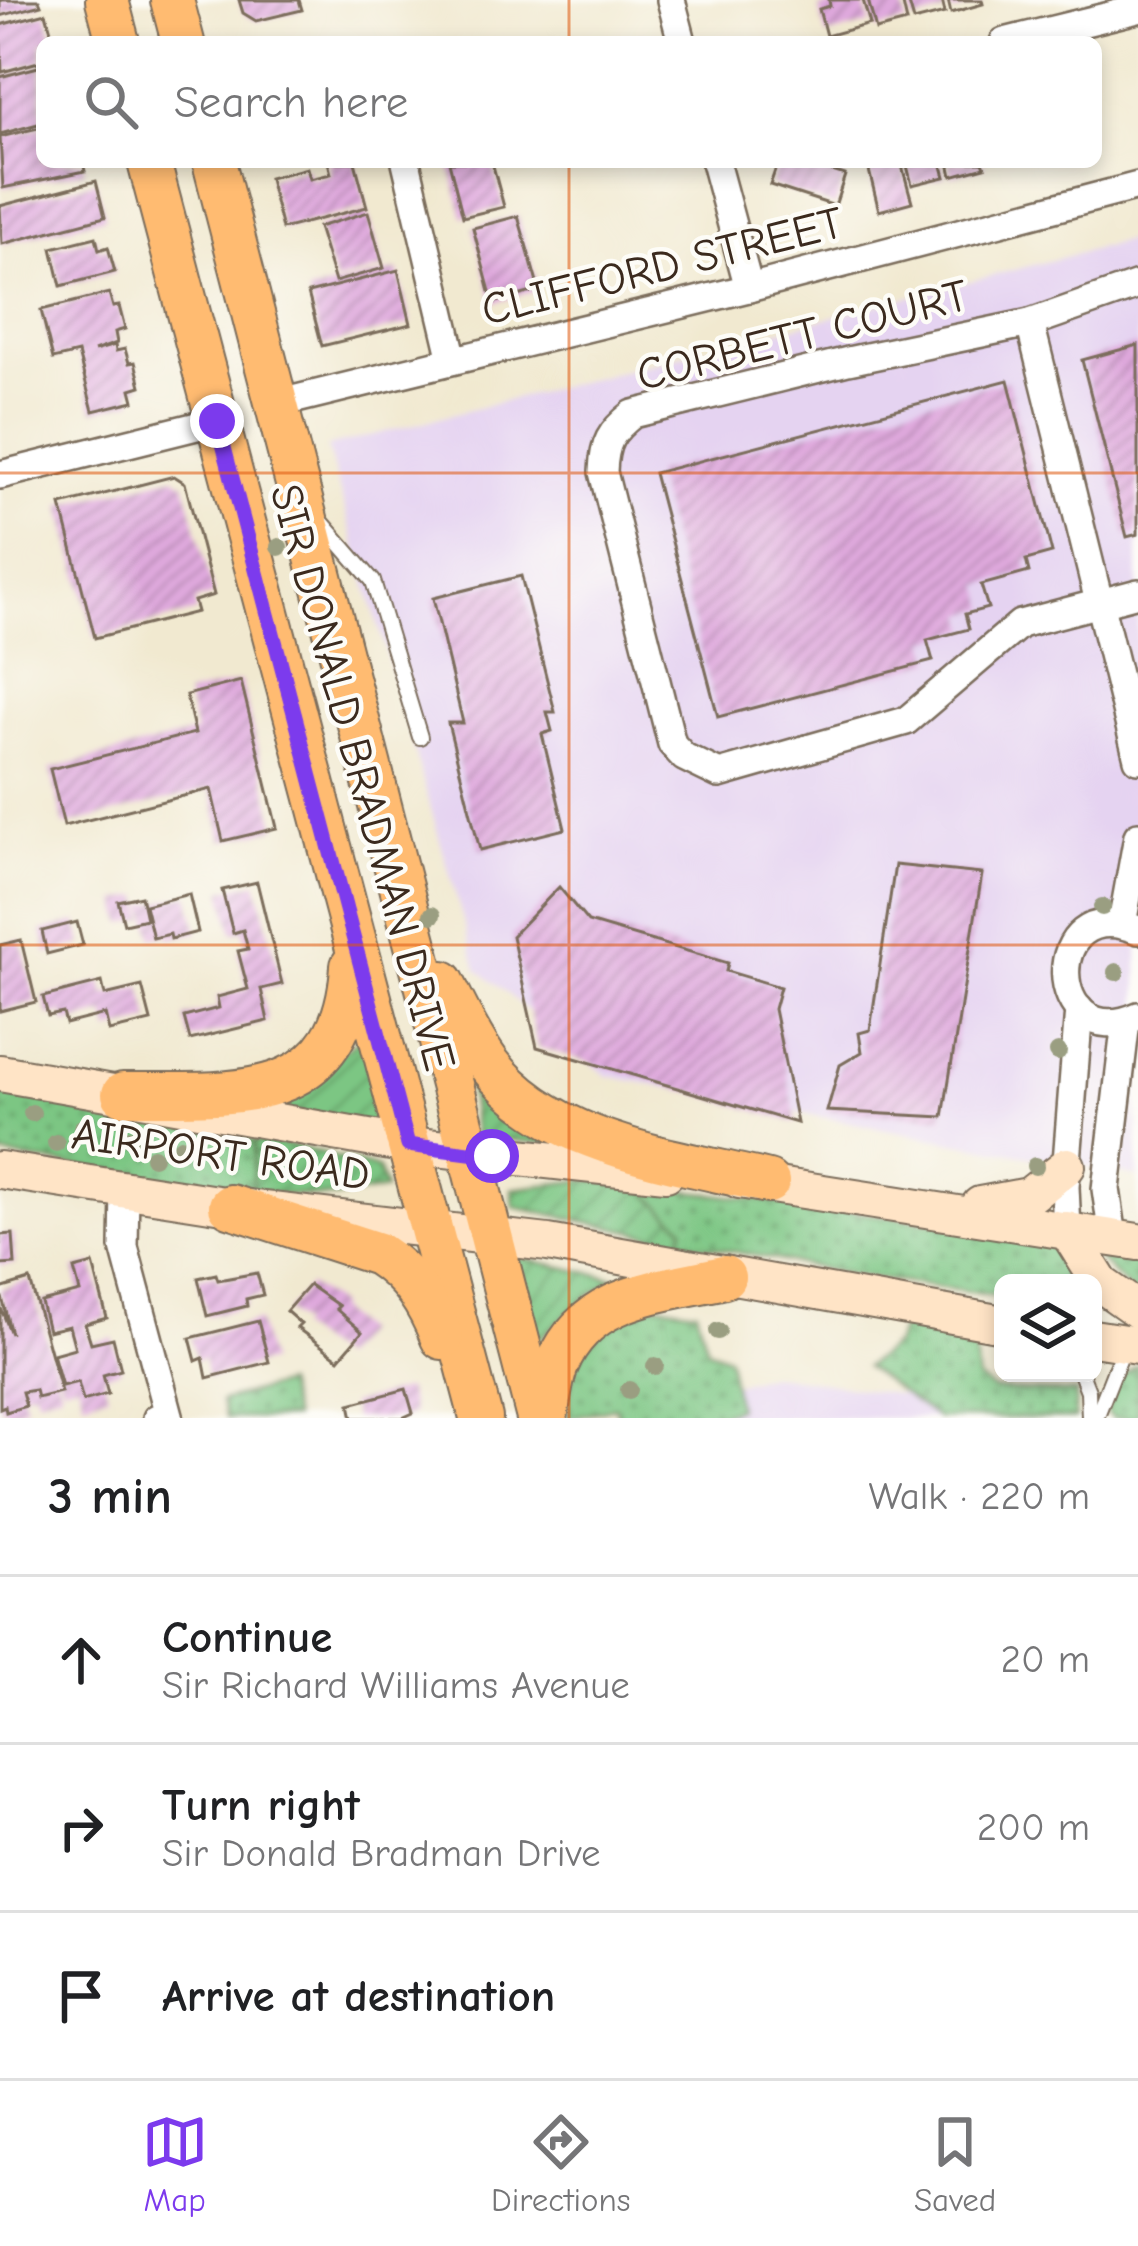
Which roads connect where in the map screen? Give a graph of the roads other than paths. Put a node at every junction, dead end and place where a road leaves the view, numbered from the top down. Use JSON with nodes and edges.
{"nodes":[{"id":1,"x":106,"y":0,"type":"edge"},
{"id":2,"x":172,"y":0,"type":"edge"},
{"id":3,"x":671,"y":0,"type":"edge"},
{"id":4,"x":1138,"y":9,"type":"edge"},
{"id":5,"x":116,"y":36,"type":"edge"},
{"id":6,"x":181,"y":36,"type":"edge"},
{"id":7,"x":680,"y":36,"type":"edge"},
{"id":8,"x":1028,"y":36,"type":"edge"},
{"id":9,"x":151,"y":168,"type":"edge"},
{"id":10,"x":216,"y":168,"type":"edge"},
{"id":11,"x":407,"y":168,"type":"edge"},
{"id":12,"x":717,"y":168,"type":"edge"},
{"id":13,"x":1138,"y":186,"type":"edge"},
{"id":14,"x":1138,"y":285,"type":"edge"},
{"id":15,"x":749,"y":288,"type":"junction"},
{"id":16,"x":1030,"y":323,"type":"junction"},
{"id":17,"x":453,"y":359,"type":"junction"},
{"id":18,"x":276,"y":404,"type":"junction"},
{"id":19,"x":217,"y":421,"type":"junction"},
{"id":20,"x":0,"y":475,"type":"edge"},
{"id":21,"x":302,"y":500,"type":"junction"},
{"id":22,"x":368,"y":574,"type":"junction"},
{"id":23,"x":335,"y":581,"type":"junction"},
{"id":24,"x":1138,"y":592,"type":"edge"},
{"id":25,"x":1099,"y":603,"type":"junction"},
{"id":26,"x":420,"y":737,"type":"dead end"},
{"id":27,"x":1138,"y":758,"type":"edge"},
{"id":28,"x":1138,"y":836,"type":"edge"},
{"id":29,"x":401,"y":882,"type":"junction"},
{"id":30,"x":1130,"y":927,"type":"edge"},
{"id":31,"x":354,"y":940,"type":"junction"},
{"id":32,"x":1079,"y":1010,"type":"junction"},
{"id":33,"x":1132,"y":1018,"type":"edge"},
{"id":34,"x":0,"y":1073,"type":"edge"},
{"id":35,"x":123,"y":1094,"type":"junction"},
{"id":36,"x":408,"y":1145,"type":"junction"},
{"id":37,"x":471,"y":1154,"type":"junction"},
{"id":38,"x":1067,"y":1166,"type":"junction"},
{"id":39,"x":0,"y":1170,"type":"edge"},
{"id":40,"x":768,"y":1183,"type":"junction"},
{"id":41,"x":125,"y":1189,"type":"junction"},
{"id":42,"x":230,"y":1206,"type":"junction"},
{"id":43,"x":929,"y":1208,"type":"junction"},
{"id":44,"x":430,"y":1229,"type":"junction"},
{"id":45,"x":1067,"y":1230,"type":"junction"},
{"id":46,"x":491,"y":1237,"type":"junction"},
{"id":47,"x":1125,"y":1240,"type":"edge"},
{"id":48,"x":724,"y":1277,"type":"junction"},
{"id":49,"x":994,"y":1322,"type":"edge"},
{"id":50,"x":1123,"y":1334,"type":"edge"},
{"id":51,"x":1085,"y":1382,"type":"edge"},
{"id":52,"x":157,"y":1418,"type":"edge"},
{"id":53,"x":477,"y":1418,"type":"edge"},
{"id":54,"x":542,"y":1418,"type":"edge"},
{"id":55,"x":1092,"y":1418,"type":"edge"}],
"edges":[{"from":1,"to":5,"type":"main road"},
{"from":2,"to":6,"type":"main road"},
{"from":3,"to":7,"type":"street"},
{"from":4,"to":8,"type":"street"},
{"from":9,"to":19,"type":"main road","name":"SIR DONALD BRADMAN DRIVE"},
{"from":10,"to":18,"type":"main road","name":"SIR DONALD BRADMAN DRIVE"},
{"from":11,"to":17,"type":"street"},
{"from":12,"to":15,"type":"street"},
{"from":13,"to":15,"type":"street","name":"CLIFFORD STREET"},
{"from":14,"to":16,"type":"street","name":"CORBETT COURT"},
{"from":15,"to":17,"type":"street","name":"CLIFFORD STREET"},
{"from":16,"to":25,"type":"street"},
{"from":16,"to":25,"type":"street","name":"CORBETT COURT"},
{"from":17,"to":18,"type":"street","name":"CLIFFORD STREET"},
{"from":18,"to":21,"type":"main road","name":"SIR DONALD BRADMAN DRIVE"},
{"from":19,"to":20,"type":"street"},
{"from":19,"to":31,"type":"main road","name":"SIR DONALD BRADMAN DRIVE"},
{"from":21,"to":22,"type":"lane"},
{"from":21,"to":23,"type":"main road","name":"SIR DONALD BRADMAN DRIVE"},
{"from":22,"to":23,"type":"lane"},
{"from":22,"to":26,"type":"lane"},
{"from":23,"to":29,"type":"main road","name":"SIR DONALD BRADMAN DRIVE"},
{"from":24,"to":25,"type":"street","name":"CORBETT COURT"},
{"from":25,"to":27,"type":"street"},
{"from":28,"to":30,"type":"street"},
{"from":29,"to":37,"type":"main road","name":"SIR DONALD BRADMAN DRIVE"},
{"from":29,"to":40,"type":"main road"},
{"from":30,"to":32,"type":"street"},
{"from":31,"to":35,"type":"main road"},
{"from":31,"to":36,"type":"main road","name":"SIR DONALD BRADMAN DRIVE"},
{"from":32,"to":33,"type":"street"},
{"from":32,"to":38,"type":"street"},
{"from":33,"to":47,"type":"street"},
{"from":34,"to":35,"type":"main road","name":"AIRPORT ROAD"},
{"from":35,"to":36,"type":"main road","name":"AIRPORT ROAD"},
{"from":36,"to":37,"type":"main road","name":"AIRPORT ROAD"},
{"from":36,"to":44,"type":"main road","name":"SIR DONALD BRADMAN DRIVE"},
{"from":37,"to":40,"type":"main road","name":"AIRPORT ROAD"},
{"from":37,"to":46,"type":"main road","name":"SIR DONALD BRADMAN DRIVE"},
{"from":38,"to":43,"type":"main road"},
{"from":38,"to":45,"type":"street"},
{"from":39,"to":41,"type":"main road","name":"AIRPORT ROAD"},
{"from":40,"to":43,"type":"main road","name":"AIRPORT ROAD"},
{"from":41,"to":42,"type":"main road","name":"AIRPORT ROAD"},
{"from":41,"to":52,"type":"street"},
{"from":42,"to":44,"type":"main road","name":"AIRPORT ROAD"},
{"from":42,"to":53,"type":"main road"},
{"from":43,"to":45,"type":"main road"},
{"from":44,"to":46,"type":"main road","name":"AIRPORT ROAD"},
{"from":44,"to":53,"type":"main road","name":"SIR DONALD BRADMAN DRIVE"},
{"from":45,"to":47,"type":"main road"},
{"from":45,"to":50,"type":"main road"},
{"from":46,"to":48,"type":"main road","name":"AIRPORT ROAD"},
{"from":46,"to":54,"type":"main road","name":"SIR DONALD BRADMAN DRIVE"},
{"from":48,"to":49,"type":"main road","name":"AIRPORT ROAD"},
{"from":48,"to":54,"type":"main road"},
{"from":50,"to":55,"type":"lane"},
{"from":51,"to":55,"type":"lane"}]}
